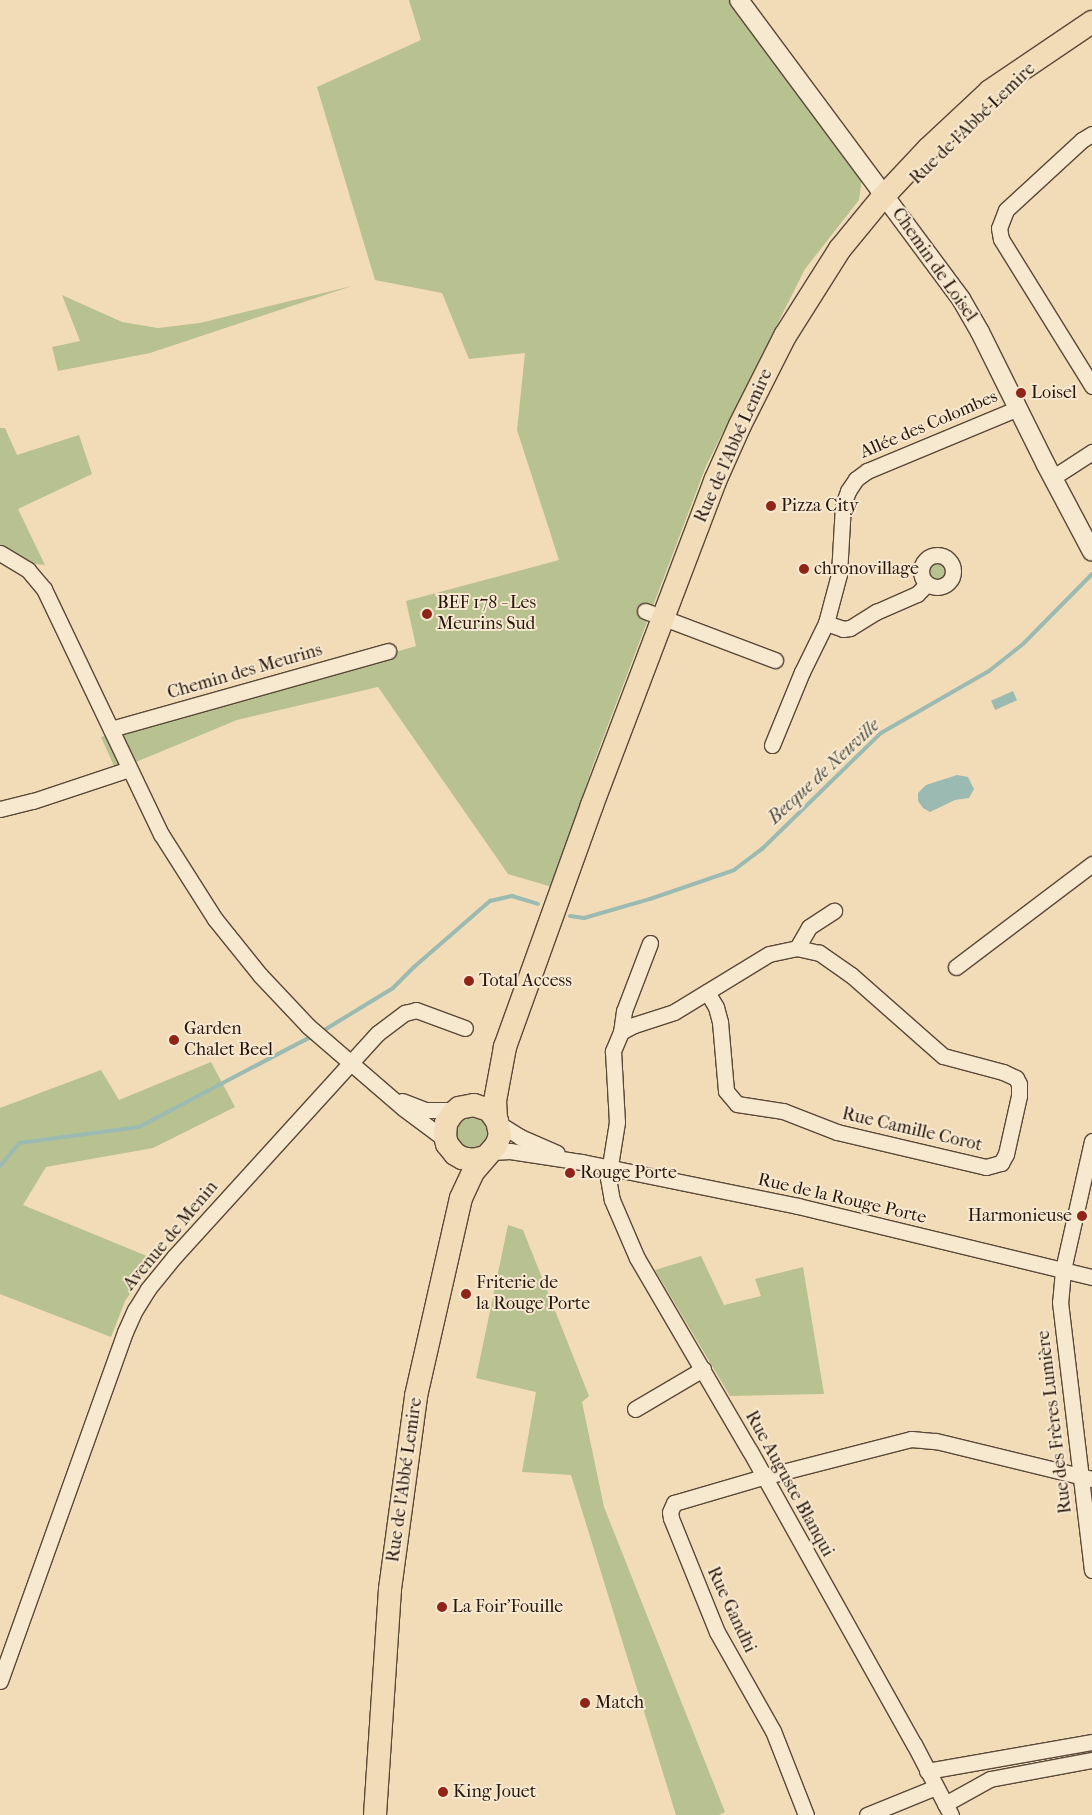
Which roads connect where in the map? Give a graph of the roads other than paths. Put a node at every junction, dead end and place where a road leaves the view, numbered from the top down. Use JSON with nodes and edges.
{"nodes":[{"id":1,"x":739,"y":0,"type":"edge"},
{"id":2,"x":1092,"y":22,"type":"edge"},
{"id":3,"x":1092,"y":134,"type":"edge"},
{"id":4,"x":888,"y":200,"type":"junction"},
{"id":5,"x":1092,"y":386,"type":"edge"},
{"id":6,"x":1018,"y":408,"type":"junction"},
{"id":7,"x":1092,"y":452,"type":"edge"},
{"id":8,"x":1052,"y":478,"type":"junction"},
{"id":9,"x":1092,"y":551,"type":"edge"},
{"id":10,"x":0,"y":553,"type":"edge"},
{"id":11,"x":927,"y":584,"type":"dead end"},
{"id":12,"x":660,"y":617,"type":"junction"},
{"id":13,"x":826,"y":623,"type":"junction"},
{"id":14,"x":388,"y":651,"type":"dead end"},
{"id":15,"x":775,"y":660,"type":"dead end"},
{"id":16,"x":111,"y":729,"type":"junction"},
{"id":17,"x":772,"y":745,"type":"dead end"},
{"id":18,"x":129,"y":769,"type":"junction"},
{"id":19,"x":0,"y":809,"type":"edge"},
{"id":20,"x":1092,"y":864,"type":"edge"},
{"id":21,"x":834,"y":911,"type":"dead end"},
{"id":22,"x":650,"y":943,"type":"dead end"},
{"id":23,"x":796,"y":948,"type":"junction"},
{"id":24,"x":956,"y":967,"type":"dead end"},
{"id":25,"x":707,"y":992,"type":"junction"},
{"id":26,"x":465,"y":1028,"type":"dead end"},
{"id":27,"x":621,"y":1032,"type":"junction"},
{"id":28,"x":505,"y":1047,"type":"junction"},
{"id":29,"x":350,"y":1063,"type":"junction"},
{"id":30,"x":387,"y":1093,"type":"junction"},
{"id":31,"x":462,"y":1108,"type":"junction"},
{"id":32,"x":497,"y":1121,"type":"junction"},
{"id":33,"x":1092,"y":1141,"type":"edge"},
{"id":34,"x":449,"y":1145,"type":"junction"},
{"id":35,"x":488,"y":1155,"type":"junction"},
{"id":36,"x":582,"y":1162,"type":"junction"},
{"id":37,"x":609,"y":1169,"type":"junction"},
{"id":38,"x":1063,"y":1270,"type":"junction"},
{"id":39,"x":1092,"y":1277,"type":"edge"},
{"id":40,"x":702,"y":1370,"type":"junction"},
{"id":41,"x":635,"y":1409,"type":"dead end"},
{"id":42,"x":764,"y":1477,"type":"junction"},
{"id":43,"x":1086,"y":1477,"type":"edge"},
{"id":44,"x":1092,"y":1570,"type":"edge"},
{"id":45,"x":0,"y":1681,"type":"edge"},
{"id":46,"x":1092,"y":1742,"type":"edge"},
{"id":47,"x":1092,"y":1760,"type":"edge"},
{"id":48,"x":927,"y":1771,"type":"junction"},
{"id":49,"x":936,"y":1787,"type":"junction"},
{"id":50,"x":948,"y":1809,"type":"edge"},
{"id":51,"x":363,"y":1815,"type":"edge"},
{"id":52,"x":375,"y":1815,"type":"edge"},
{"id":53,"x":806,"y":1815,"type":"edge"},
{"id":54,"x":867,"y":1815,"type":"edge"}],
"edges":[{"from":1,"to":4,"type":"street","name":"Chemin de Loisel"},
{"from":2,"to":4,"type":"main road","name":"Rue de l'Abbé Lemire"},
{"from":3,"to":5,"type":"street"},
{"from":4,"to":6,"type":"street","name":"Chemin de Loisel"},
{"from":4,"to":12,"type":"main road","name":"Rue de l'Abbé Lemire"},
{"from":6,"to":8,"type":"street","name":"Chemin de Loisel"},
{"from":6,"to":13,"type":"street","name":"Allée des Colombes"},
{"from":7,"to":8,"type":"street"},
{"from":8,"to":9,"type":"street","name":"Chemin de Loisel"},
{"from":10,"to":16,"type":"street"},
{"from":11,"to":13,"type":"street"},
{"from":12,"to":15,"type":"street"},
{"from":12,"to":28,"type":"main road","name":"Rue de l'Abbé Lemire"},
{"from":13,"to":17,"type":"street","name":"Allée des Colombes"},
{"from":14,"to":16,"type":"street","name":"Chemin des Meurins"},
{"from":16,"to":18,"type":"street"},
{"from":18,"to":19,"type":"street"},
{"from":18,"to":29,"type":"street"},
{"from":20,"to":24,"type":"street"},
{"from":21,"to":23,"type":"street"},
{"from":22,"to":27,"type":"street","name":"Rue Auguste Blanqui"},
{"from":23,"to":25,"type":"street"},
{"from":23,"to":25,"type":"street","name":"Rue Camille Corot"},
{"from":25,"to":27,"type":"street"},
{"from":26,"to":29,"type":"street","name":"Avenue de Menin"},
{"from":27,"to":37,"type":"street","name":"Rue Auguste Blanqui"},
{"from":28,"to":31,"type":"main road","name":"Rue de l'Abbé Lemire"},
{"from":28,"to":32,"type":"main road","name":"Rue de l'Abbé Lemire"},
{"from":29,"to":30,"type":"street"},
{"from":29,"to":45,"type":"street","name":"Avenue de Menin"},
{"from":30,"to":31,"type":"street"},
{"from":30,"to":34,"type":"street"},
{"from":31,"to":32,"type":"main road"},
{"from":31,"to":34,"type":"main road","name":"Rue de l'Abbé Lemire"},
{"from":32,"to":35,"type":"main road","name":"Rue de l'Abbé Lemire"},
{"from":32,"to":36,"type":"street","name":"Rue de la Rouge Porte"},
{"from":33,"to":38,"type":"street","name":"Rue des Frères Lumière"},
{"from":34,"to":35,"type":"main road"},
{"from":34,"to":51,"type":"main road","name":"Rue de l'Abbé Lemire"},
{"from":35,"to":36,"type":"street","name":"Rue de la Rouge Porte"},
{"from":35,"to":52,"type":"main road","name":"Rue de l'Abbé Lemire"},
{"from":36,"to":37,"type":"street","name":"Rue de la Rouge Porte"},
{"from":37,"to":38,"type":"street","name":"Rue de la Rouge Porte"},
{"from":37,"to":40,"type":"street","name":"Rue Auguste Blanqui"},
{"from":38,"to":39,"type":"street","name":"Rue de la Rouge Porte"},
{"from":38,"to":43,"type":"street","name":"Rue des Frères Lumière"},
{"from":40,"to":41,"type":"street"},
{"from":40,"to":42,"type":"street","name":"Rue Auguste Blanqui"},
{"from":42,"to":43,"type":"street"},
{"from":42,"to":48,"type":"street","name":"Rue Auguste Blanqui"},
{"from":42,"to":53,"type":"street","name":"Rue Gandhi"},
{"from":43,"to":44,"type":"street","name":"Rue des Frères Lumière"},
{"from":46,"to":48,"type":"street"},
{"from":47,"to":50,"type":"street"},
{"from":48,"to":49,"type":"street","name":"Rue Auguste Blanqui"},
{"from":49,"to":50,"type":"street","name":"Rue Auguste Blanqui"},
{"from":49,"to":54,"type":"street"}]}
